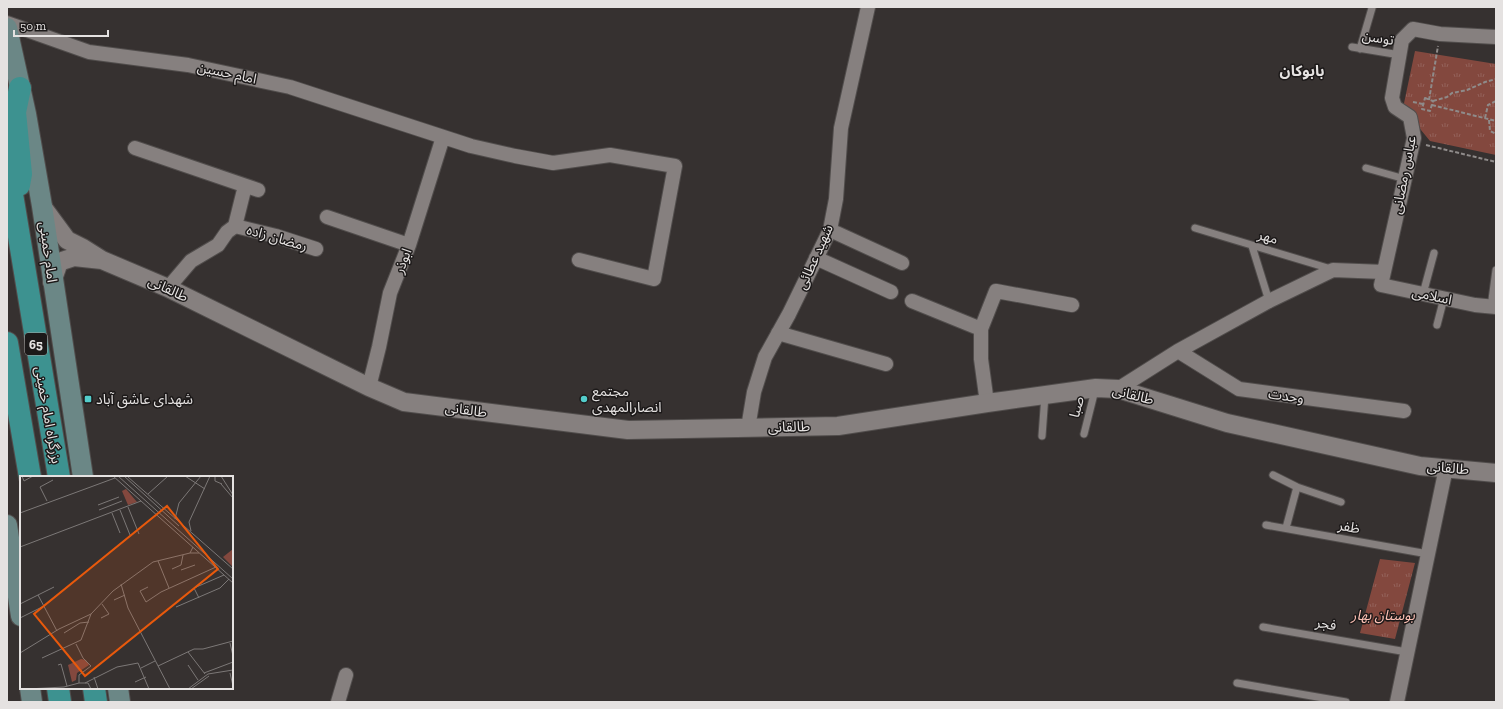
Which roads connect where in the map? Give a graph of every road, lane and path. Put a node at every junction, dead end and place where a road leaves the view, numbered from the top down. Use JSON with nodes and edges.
{"nodes":[{"id":1,"x":868,"y":7,"type":"edge"},
{"id":2,"x":1372,"y":8,"type":"dead end"},
{"id":3,"x":7,"y":23,"type":"edge"},
{"id":4,"x":7,"y":28,"type":"edge"},
{"id":5,"x":1440,"y":34,"type":"junction"},
{"id":6,"x":1496,"y":37,"type":"edge"},
{"id":7,"x":1352,"y":47,"type":"dead end"},
{"id":8,"x":1360,"y":49,"type":"junction"},
{"id":9,"x":1400,"y":55,"type":"junction"},
{"id":10,"x":1496,"y":79,"type":"edge"},
{"id":11,"x":20,"y":88,"type":"junction"},
{"id":12,"x":1429,"y":100,"type":"junction"},
{"id":13,"x":1496,"y":100,"type":"edge"},
{"id":14,"x":1433,"y":101,"type":"junction"},
{"id":15,"x":1432,"y":105,"type":"junction"},
{"id":16,"x":1485,"y":118,"type":"junction"},
{"id":17,"x":1489,"y":120,"type":"junction"},
{"id":18,"x":1496,"y":121,"type":"edge"},
{"id":19,"x":1496,"y":134,"type":"edge"},
{"id":20,"x":443,"y":137,"type":"junction"},
{"id":21,"x":1413,"y":142,"type":"junction"},
{"id":22,"x":135,"y":148,"type":"dead end"},
{"id":23,"x":1496,"y":162,"type":"edge"},
{"id":24,"x":7,"y":164,"type":"edge"},
{"id":25,"x":1366,"y":168,"type":"dead end"},
{"id":26,"x":1405,"y":179,"type":"junction"},
{"id":27,"x":42,"y":206,"type":"junction"},
{"id":28,"x":15,"y":212,"type":"junction"},
{"id":29,"x":327,"y":216,"type":"dead end"},
{"id":30,"x":235,"y":226,"type":"junction"},
{"id":31,"x":1195,"y":228,"type":"dead end"},
{"id":32,"x":830,"y":230,"type":"junction"},
{"id":33,"x":409,"y":245,"type":"junction"},
{"id":34,"x":1252,"y":246,"type":"junction"},
{"id":35,"x":316,"y":249,"type":"dead end"},
{"id":36,"x":1434,"y":254,"type":"dead end"},
{"id":37,"x":816,"y":258,"type":"junction"},
{"id":38,"x":102,"y":260,"type":"junction"},
{"id":39,"x":579,"y":260,"type":"dead end"},
{"id":40,"x":902,"y":263,"type":"dead end"},
{"id":41,"x":1333,"y":270,"type":"junction"},
{"id":42,"x":1496,"y":270,"type":"edge"},
{"id":43,"x":1384,"y":272,"type":"junction"},
{"id":44,"x":52,"y":282,"type":"junction"},
{"id":45,"x":168,"y":288,"type":"junction"},
{"id":46,"x":891,"y":292,"type":"dead end"},
{"id":47,"x":1423,"y":294,"type":"junction"},
{"id":48,"x":1444,"y":298,"type":"junction"},
{"id":49,"x":912,"y":301,"type":"dead end"},
{"id":50,"x":1269,"y":301,"type":"junction"},
{"id":51,"x":1072,"y":305,"type":"dead end"},
{"id":52,"x":1494,"y":307,"type":"edge"},
{"id":53,"x":1437,"y":325,"type":"dead end"},
{"id":54,"x":981,"y":329,"type":"junction"},
{"id":55,"x":778,"y":333,"type":"junction"},
{"id":56,"x":7,"y":343,"type":"edge"},
{"id":57,"x":1178,"y":351,"type":"junction"},
{"id":58,"x":886,"y":364,"type":"dead end"},
{"id":59,"x":369,"y":387,"type":"junction"},
{"id":60,"x":1096,"y":388,"type":"junction"},
{"id":61,"x":1118,"y":389,"type":"junction"},
{"id":62,"x":1044,"y":395,"type":"junction"},
{"id":63,"x":987,"y":403,"type":"junction"},
{"id":64,"x":1404,"y":411,"type":"dead end"},
{"id":65,"x":748,"y":428,"type":"junction"},
{"id":66,"x":1084,"y":434,"type":"dead end"},
{"id":67,"x":1042,"y":436,"type":"dead end"},
{"id":68,"x":1446,"y":468,"type":"junction"},
{"id":69,"x":1496,"y":473,"type":"edge"},
{"id":70,"x":1273,"y":475,"type":"dead end"},
{"id":71,"x":30,"y":476,"type":"edge"},
{"id":72,"x":59,"y":476,"type":"edge"},
{"id":73,"x":83,"y":476,"type":"edge"},
{"id":74,"x":1296,"y":487,"type":"junction"},
{"id":75,"x":1341,"y":502,"type":"dead end"},
{"id":76,"x":7,"y":525,"type":"edge"},
{"id":77,"x":1266,"y":525,"type":"dead end"},
{"id":78,"x":1286,"y":528,"type":"junction"},
{"id":79,"x":1428,"y":554,"type":"junction"},
{"id":80,"x":12,"y":583,"type":"edge"},
{"id":81,"x":20,"y":612,"type":"edge"},
{"id":82,"x":1263,"y":627,"type":"dead end"},
{"id":83,"x":1407,"y":652,"type":"junction"},
{"id":84,"x":346,"y":675,"type":"dead end"},
{"id":85,"x":1237,"y":684,"type":"dead end"},
{"id":86,"x":30,"y":689,"type":"edge"},
{"id":87,"x":58,"y":689,"type":"edge"},
{"id":88,"x":94,"y":689,"type":"edge"},
{"id":89,"x":118,"y":689,"type":"edge"},
{"id":90,"x":32,"y":702,"type":"edge"},
{"id":91,"x":60,"y":702,"type":"edge"},
{"id":92,"x":96,"y":702,"type":"edge"},
{"id":93,"x":120,"y":702,"type":"edge"},
{"id":94,"x":338,"y":702,"type":"edge"},
{"id":95,"x":1346,"y":702,"type":"edge"},
{"id":96,"x":1397,"y":702,"type":"edge"}],
"edges":[{"from":1,"to":32,"type":"street","name":"شهید عطائی"},
{"from":2,"to":8,"type":"lane"},
{"from":3,"to":20,"type":"street","name":"امام حسین"},
{"from":4,"to":11,"type":"main road","name":"امام خمینی"},
{"from":5,"to":6,"type":"street","name":"عباس رمضانی"},
{"from":5,"to":9,"type":"street","name":"عباس رمضانی"},
{"from":5,"to":12,"type":"path"},
{"from":7,"to":8,"type":"lane","name":"توسن"},
{"from":8,"to":9,"type":"lane","name":"توسن"},
{"from":9,"to":21,"type":"street","name":"عباس رمضانی"},
{"from":10,"to":14,"type":"path"},
{"from":11,"to":27,"type":"main road","name":"امام خمینی"},
{"from":11,"to":28,"type":"highway"},
{"from":12,"to":14,"type":"path"},
{"from":12,"to":15,"type":"path"},
{"from":13,"to":16,"type":"path"},
{"from":14,"to":15,"type":"path"},
{"from":15,"to":16,"type":"path"},
{"from":16,"to":17,"type":"path"},
{"from":17,"to":18,"type":"path"},
{"from":17,"to":19,"type":"path"},
{"from":20,"to":33,"type":"street","name":"ابوذر"},
{"from":20,"to":39,"type":"street","name":"امام حسین"},
{"from":21,"to":23,"type":"path"},
{"from":21,"to":26,"type":"street","name":"عباس رمضانی"},
{"from":22,"to":30,"type":"street"},
{"from":24,"to":28,"type":"highway","name":"بزرگراه امام خمینی","number":"65"},
{"from":25,"to":26,"type":"lane"},
{"from":26,"to":43,"type":"street","name":"عباس رمضانی"},
{"from":27,"to":38,"type":"street"},
{"from":27,"to":44,"type":"main road","name":"امام خمینی"},
{"from":28,"to":72,"type":"highway","name":"بزرگراه امام خمینی","number":"65"},
{"from":29,"to":33,"type":"street"},
{"from":30,"to":35,"type":"street","name":"رمضان زاده"},
{"from":30,"to":45,"type":"street","name":"رمضان زاده"},
{"from":31,"to":34,"type":"lane","name":"مهر"},
{"from":32,"to":37,"type":"street","name":"شهید عطائی"},
{"from":32,"to":40,"type":"street"},
{"from":33,"to":59,"type":"street","name":"ابوذر"},
{"from":34,"to":41,"type":"lane","name":"مهر"},
{"from":34,"to":50,"type":"lane"},
{"from":36,"to":47,"type":"lane"},
{"from":37,"to":46,"type":"street"},
{"from":37,"to":55,"type":"street","name":"شهید عطائی"},
{"from":38,"to":44,"type":"street"},
{"from":38,"to":45,"type":"street","name":"طالقانی"},
{"from":41,"to":43,"type":"street"},
{"from":41,"to":50,"type":"street"},
{"from":42,"to":52,"type":"lane"},
{"from":43,"to":47,"type":"street","name":"اسلامی"},
{"from":44,"to":73,"type":"main road","name":"امام خمینی"},
{"from":45,"to":59,"type":"street","name":"طالقانی"},
{"from":47,"to":48,"type":"street","name":"اسلامی"},
{"from":48,"to":52,"type":"street","name":"اسلامی"},
{"from":48,"to":53,"type":"lane"},
{"from":49,"to":54,"type":"street"},
{"from":50,"to":57,"type":"street"},
{"from":51,"to":54,"type":"street"},
{"from":54,"to":63,"type":"street"},
{"from":55,"to":58,"type":"street"},
{"from":55,"to":65,"type":"street","name":"شهید عطائی"},
{"from":56,"to":71,"type":"highway","name":"بزرگراه امام خمینی","number":"65"},
{"from":57,"to":61,"type":"street"},
{"from":57,"to":64,"type":"street","name":"وحدت"},
{"from":59,"to":65,"type":"street","name":"طالقانی"},
{"from":60,"to":61,"type":"street","name":"طالقانی"},
{"from":60,"to":62,"type":"street","name":"طالقانی"},
{"from":60,"to":66,"type":"lane","name":"صبا"},
{"from":61,"to":68,"type":"street","name":"طالقانی"},
{"from":62,"to":63,"type":"street","name":"طالقانی"},
{"from":62,"to":67,"type":"lane"},
{"from":63,"to":65,"type":"street","name":"طالقانی"},
{"from":68,"to":69,"type":"street","name":"طالقانی"},
{"from":68,"to":79,"type":"street"},
{"from":70,"to":74,"type":"lane"},
{"from":74,"to":75,"type":"lane"},
{"from":74,"to":78,"type":"lane"},
{"from":76,"to":80,"type":"main road"},
{"from":77,"to":78,"type":"lane","name":"ظفر"},
{"from":78,"to":79,"type":"lane","name":"ظفر"},
{"from":79,"to":83,"type":"street"},
{"from":80,"to":81,"type":"main road"},
{"from":82,"to":83,"type":"lane","name":"فجر"},
{"from":83,"to":96,"type":"street"},
{"from":84,"to":94,"type":"street"},
{"from":85,"to":95,"type":"lane"},
{"from":86,"to":90,"type":"main road"},
{"from":87,"to":91,"type":"highway"},
{"from":88,"to":92,"type":"highway"},
{"from":89,"to":93,"type":"main road"}]}
